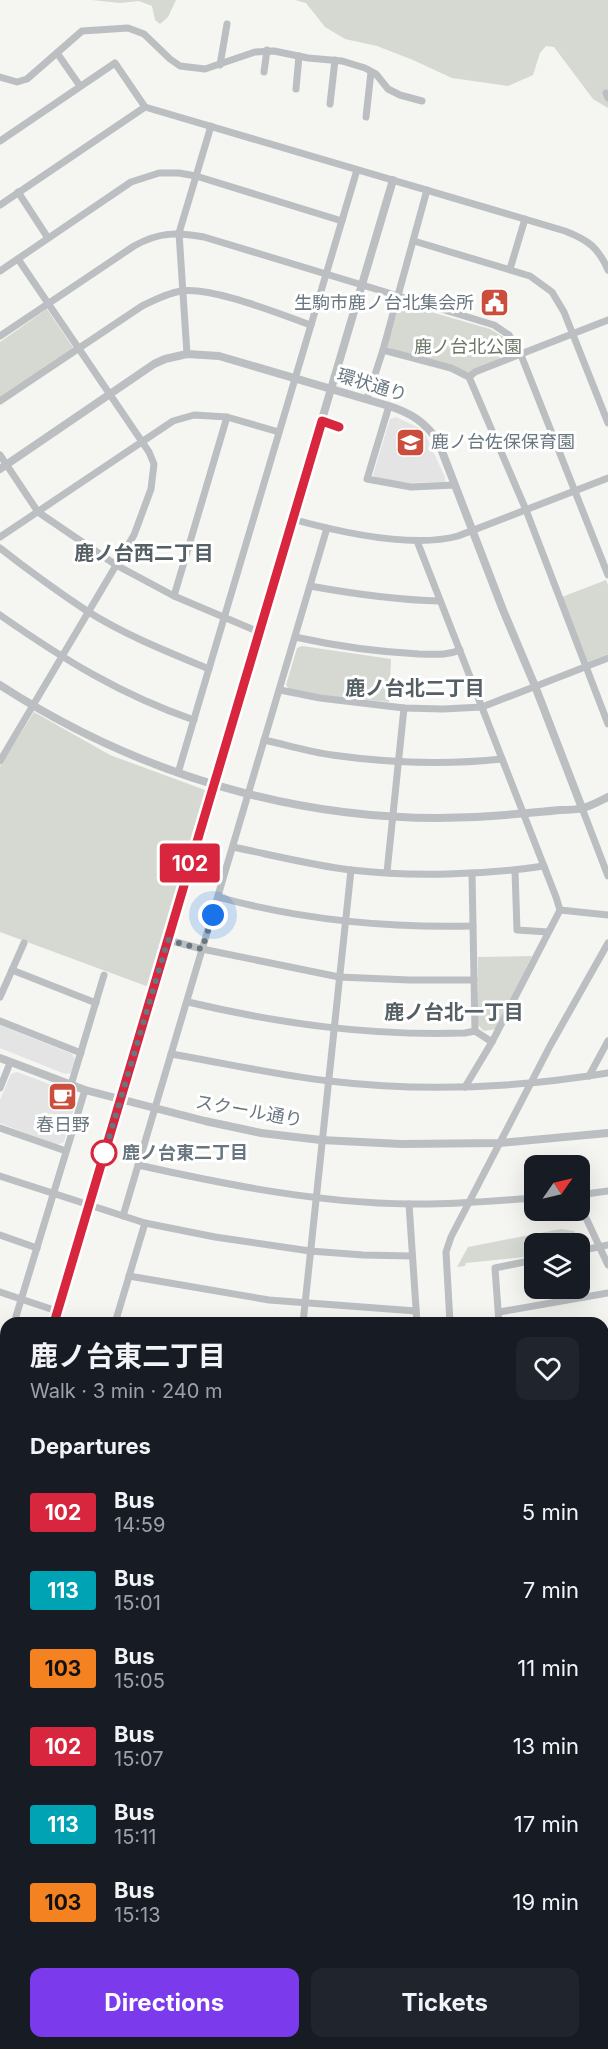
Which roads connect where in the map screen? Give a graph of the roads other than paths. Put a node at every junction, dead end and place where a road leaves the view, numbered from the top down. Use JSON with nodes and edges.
{"nodes":[{"id":1,"x":226,"y":24,"type":"dead end"},
{"id":2,"x":267,"y":50,"type":"junction"},
{"id":3,"x":57,"y":53,"type":"junction"},
{"id":4,"x":299,"y":56,"type":"junction"},
{"id":5,"x":335,"y":60,"type":"junction"},
{"id":6,"x":220,"y":65,"type":"junction"},
{"id":7,"x":264,"y":72,"type":"dead end"},
{"id":8,"x":371,"y":72,"type":"junction"},
{"id":9,"x":0,"y":77,"type":"edge"},
{"id":10,"x":80,"y":86,"type":"junction"},
{"id":11,"x":296,"y":88,"type":"dead end"},
{"id":12,"x":422,"y":101,"type":"dead end"},
{"id":13,"x":330,"y":105,"type":"dead end"},
{"id":14,"x":145,"y":107,"type":"junction"},
{"id":15,"x":366,"y":117,"type":"dead end"},
{"id":16,"x":211,"y":126,"type":"junction"},
{"id":17,"x":0,"y":141,"type":"edge"},
{"id":18,"x":357,"y":170,"type":"junction"},
{"id":19,"x":196,"y":176,"type":"junction"},
{"id":20,"x":393,"y":180,"type":"junction"},
{"id":21,"x":427,"y":190,"type":"junction"},
{"id":22,"x":18,"y":192,"type":"junction"},
{"id":23,"x":0,"y":205,"type":"edge"},
{"id":24,"x":525,"y":219,"type":"junction"},
{"id":25,"x":342,"y":221,"type":"junction"},
{"id":26,"x":179,"y":233,"type":"junction"},
{"id":27,"x":48,"y":238,"type":"junction"},
{"id":28,"x":414,"y":241,"type":"junction"},
{"id":29,"x":18,"y":259,"type":"junction"},
{"id":30,"x":510,"y":269,"type":"junction"},
{"id":31,"x":608,"y":270,"type":"edge"},
{"id":32,"x":0,"y":271,"type":"edge"},
{"id":33,"x":327,"y":274,"type":"junction"},
{"id":34,"x":362,"y":284,"type":"junction"},
{"id":35,"x":182,"y":291,"type":"junction"},
{"id":36,"x":397,"y":295,"type":"junction"},
{"id":37,"x":48,"y":304,"type":"junction"},
{"id":38,"x":608,"y":320,"type":"edge"},
{"id":39,"x":311,"y":325,"type":"junction"},
{"id":40,"x":573,"y":334,"type":"junction"},
{"id":41,"x":0,"y":336,"type":"edge"},
{"id":42,"x":79,"y":348,"type":"junction"},
{"id":43,"x":383,"y":350,"type":"junction"},
{"id":44,"x":187,"y":354,"type":"junction"},
{"id":45,"x":521,"y":355,"type":"junction"},
{"id":46,"x":469,"y":376,"type":"junction"},
{"id":47,"x":296,"y":378,"type":"junction"},
{"id":48,"x":331,"y":390,"type":"junction"},
{"id":49,"x":110,"y":394,"type":"junction"},
{"id":50,"x":367,"y":399,"type":"junction"},
{"id":51,"x":0,"y":402,"type":"edge"},
{"id":52,"x":389,"y":406,"type":"junction"},
{"id":53,"x":227,"y":417,"type":"junction"},
{"id":54,"x":608,"y":423,"type":"edge"},
{"id":55,"x":279,"y":432,"type":"junction"},
{"id":56,"x":142,"y":441,"type":"junction"},
{"id":57,"x":0,"y":455,"type":"edge"},
{"id":58,"x":3,"y":467,"type":"edge"},
{"id":59,"x":608,"y":478,"type":"edge"},
{"id":60,"x":455,"y":484,"type":"junction"},
{"id":61,"x":575,"y":491,"type":"junction"},
{"id":62,"x":526,"y":510,"type":"junction"},
{"id":63,"x":38,"y":512,"type":"junction"},
{"id":64,"x":292,"y":519,"type":"junction"},
{"id":65,"x":327,"y":528,"type":"junction"},
{"id":66,"x":472,"y":531,"type":"junction"},
{"id":67,"x":0,"y":537,"type":"edge"},
{"id":68,"x":417,"y":541,"type":"junction"},
{"id":69,"x":0,"y":548,"type":"edge"},
{"id":70,"x":116,"y":565,"type":"junction"},
{"id":71,"x":608,"y":575,"type":"edge"},
{"id":72,"x":310,"y":586,"type":"junction"},
{"id":73,"x":174,"y":596,"type":"junction"},
{"id":74,"x":440,"y":601,"type":"junction"},
{"id":75,"x":89,"y":612,"type":"junction"},
{"id":76,"x":0,"y":615,"type":"edge"},
{"id":77,"x":224,"y":618,"type":"junction"},
{"id":78,"x":259,"y":632,"type":"junction"},
{"id":79,"x":295,"y":637,"type":"junction"},
{"id":80,"x":460,"y":651,"type":"junction"},
{"id":81,"x":62,"y":657,"type":"junction"},
{"id":82,"x":608,"y":658,"type":"edge"},
{"id":83,"x":586,"y":666,"type":"junction"},
{"id":84,"x":209,"y":669,"type":"junction"},
{"id":85,"x":0,"y":685,"type":"edge"},
{"id":86,"x":535,"y":686,"type":"junction"},
{"id":87,"x":280,"y":690,"type":"junction"},
{"id":88,"x":33,"y":706,"type":"junction"},
{"id":89,"x":482,"y":707,"type":"junction"},
{"id":90,"x":404,"y":708,"type":"junction"},
{"id":91,"x":194,"y":720,"type":"junction"},
{"id":92,"x":608,"y":724,"type":"edge"},
{"id":93,"x":264,"y":741,"type":"junction"},
{"id":94,"x":3,"y":750,"type":"edge"},
{"id":95,"x":502,"y":759,"type":"junction"},
{"id":96,"x":0,"y":761,"type":"edge"},
{"id":97,"x":398,"y":761,"type":"junction"},
{"id":98,"x":178,"y":773,"type":"junction"},
{"id":99,"x":213,"y":786,"type":"junction"},
{"id":100,"x":248,"y":795,"type":"junction"},
{"id":101,"x":608,"y":797,"type":"edge"},
{"id":102,"x":582,"y":808,"type":"junction"},
{"id":103,"x":523,"y":813,"type":"junction"},
{"id":104,"x":393,"y":816,"type":"junction"},
{"id":105,"x":233,"y":847,"type":"junction"},
{"id":106,"x":544,"y":866,"type":"junction"},
{"id":107,"x":351,"y":870,"type":"junction"},
{"id":108,"x":515,"y":871,"type":"junction"},
{"id":109,"x":387,"y":872,"type":"junction"},
{"id":110,"x":472,"y":873,"type":"junction"},
{"id":111,"x":608,"y":876,"type":"edge"},
{"id":112,"x":218,"y":897,"type":"junction"},
{"id":113,"x":560,"y":910,"type":"junction"},
{"id":114,"x":608,"y":915,"type":"edge"},
{"id":115,"x":345,"y":922,"type":"junction"},
{"id":116,"x":472,"y":926,"type":"junction"},
{"id":117,"x":548,"y":932,"type":"junction"},
{"id":118,"x":168,"y":940,"type":"junction"},
{"id":119,"x":24,"y":943,"type":"dead end"},
{"id":120,"x":608,"y":943,"type":"edge"},
{"id":121,"x":202,"y":949,"type":"junction"},
{"id":122,"x":12,"y":969,"type":"junction"},
{"id":123,"x":104,"y":975,"type":"dead end"},
{"id":124,"x":339,"y":977,"type":"junction"},
{"id":125,"x":474,"y":980,"type":"junction"},
{"id":126,"x":0,"y":997,"type":"edge"},
{"id":127,"x":188,"y":1002,"type":"junction"},
{"id":128,"x":96,"y":1003,"type":"junction"},
{"id":129,"x":0,"y":1021,"type":"edge"},
{"id":130,"x":334,"y":1029,"type":"junction"},
{"id":131,"x":475,"y":1031,"type":"junction"},
{"id":132,"x":608,"y":1041,"type":"edge"},
{"id":133,"x":492,"y":1042,"type":"junction"},
{"id":134,"x":81,"y":1053,"type":"junction"},
{"id":135,"x":171,"y":1054,"type":"junction"},
{"id":136,"x":0,"y":1058,"type":"edge"},
{"id":137,"x":10,"y":1063,"type":"junction"},
{"id":138,"x":608,"y":1073,"type":"edge"},
{"id":139,"x":589,"y":1076,"type":"junction"},
{"id":140,"x":328,"y":1081,"type":"junction"},
{"id":141,"x":531,"y":1083,"type":"junction"},
{"id":142,"x":71,"y":1085,"type":"junction"},
{"id":143,"x":465,"y":1087,"type":"junction"},
{"id":144,"x":0,"y":1088,"type":"edge"},
{"id":145,"x":85,"y":1090,"type":"junction"},
{"id":146,"x":120,"y":1099,"type":"junction"},
{"id":147,"x":155,"y":1109,"type":"junction"},
{"id":148,"x":0,"y":1128,"type":"edge"},
{"id":149,"x":608,"y":1133,"type":"edge"},
{"id":150,"x":321,"y":1140,"type":"junction"},
{"id":151,"x":500,"y":1143,"type":"junction"},
{"id":152,"x":66,"y":1151,"type":"junction"},
{"id":153,"x":138,"y":1165,"type":"junction"},
{"id":154,"x":0,"y":1176,"type":"edge"},
{"id":155,"x":608,"y":1191,"type":"edge"},
{"id":156,"x":590,"y":1193,"type":"edge"},
{"id":157,"x":53,"y":1195,"type":"junction"},
{"id":158,"x":316,"y":1198,"type":"junction"},
{"id":159,"x":524,"y":1199,"type":"edge"},
{"id":160,"x":468,"y":1203,"type":"junction"},
{"id":161,"x":409,"y":1204,"type":"junction"},
{"id":162,"x":89,"y":1205,"type":"junction"},
{"id":163,"x":123,"y":1216,"type":"junction"},
{"id":164,"x":588,"y":1221,"type":"edge"},
{"id":165,"x":145,"y":1223,"type":"junction"},
{"id":166,"x":0,"y":1235,"type":"edge"},
{"id":167,"x":608,"y":1245,"type":"edge"},
{"id":168,"x":600,"y":1246,"type":"junction"},
{"id":169,"x":37,"y":1248,"type":"junction"},
{"id":170,"x":590,"y":1248,"type":"edge"},
{"id":171,"x":310,"y":1251,"type":"junction"},
{"id":172,"x":412,"y":1256,"type":"junction"},
{"id":173,"x":524,"y":1262,"type":"edge"},
{"id":174,"x":608,"y":1265,"type":"edge"},
{"id":175,"x":129,"y":1276,"type":"junction"},
{"id":176,"x":0,"y":1292,"type":"edge"},
{"id":177,"x":608,"y":1293,"type":"edge"},
{"id":178,"x":21,"y":1300,"type":"junction"},
{"id":179,"x":305,"y":1304,"type":"junction"},
{"id":180,"x":57,"y":1311,"type":"junction"},
{"id":181,"x":416,"y":1311,"type":"junction"},
{"id":182,"x":499,"y":1312,"type":"junction"},
{"id":183,"x":16,"y":1317,"type":"edge"},
{"id":184,"x":56,"y":1317,"type":"edge"},
{"id":185,"x":117,"y":1317,"type":"edge"},
{"id":186,"x":304,"y":1317,"type":"edge"},
{"id":187,"x":416,"y":1317,"type":"edge"},
{"id":188,"x":450,"y":1317,"type":"edge"},
{"id":189,"x":499,"y":1317,"type":"edge"}],
"edges":[{"from":1,"to":6,"type":"street"},
{"from":2,"to":4,"type":"street"},
{"from":2,"to":6,"type":"street"},
{"from":2,"to":7,"type":"street"},
{"from":3,"to":6,"type":"street"},
{"from":3,"to":9,"type":"street"},
{"from":3,"to":10,"type":"street"},
{"from":4,"to":5,"type":"street"},
{"from":4,"to":11,"type":"street"},
{"from":5,"to":8,"type":"street"},
{"from":5,"to":13,"type":"street"},
{"from":8,"to":12,"type":"street"},
{"from":8,"to":15,"type":"street"},
{"from":10,"to":14,"type":"street"},
{"from":10,"to":17,"type":"street"},
{"from":14,"to":16,"type":"street"},
{"from":14,"to":22,"type":"street"},
{"from":16,"to":18,"type":"street"},
{"from":16,"to":19,"type":"street"},
{"from":18,"to":20,"type":"street"},
{"from":18,"to":25,"type":"street"},
{"from":19,"to":25,"type":"street"},
{"from":19,"to":26,"type":"street"},
{"from":19,"to":27,"type":"street"},
{"from":20,"to":21,"type":"street"},
{"from":20,"to":34,"type":"street"},
{"from":21,"to":24,"type":"street"},
{"from":21,"to":28,"type":"street"},
{"from":22,"to":23,"type":"street"},
{"from":22,"to":27,"type":"street"},
{"from":24,"to":30,"type":"street"},
{"from":24,"to":31,"type":"street"},
{"from":25,"to":33,"type":"street"},
{"from":26,"to":33,"type":"street"},
{"from":26,"to":35,"type":"street"},
{"from":26,"to":37,"type":"street"},
{"from":27,"to":29,"type":"street"},
{"from":28,"to":30,"type":"street"},
{"from":28,"to":36,"type":"street"},
{"from":29,"to":32,"type":"street"},
{"from":29,"to":37,"type":"street"},
{"from":30,"to":40,"type":"street"},
{"from":33,"to":34,"type":"street"},
{"from":33,"to":39,"type":"street"},
{"from":34,"to":36,"type":"street"},
{"from":34,"to":48,"type":"street"},
{"from":35,"to":39,"type":"street"},
{"from":35,"to":42,"type":"street"},
{"from":35,"to":44,"type":"street"},
{"from":36,"to":43,"type":"street"},
{"from":36,"to":45,"type":"street"},
{"from":37,"to":41,"type":"street"},
{"from":37,"to":42,"type":"street"},
{"from":38,"to":40,"type":"street"},
{"from":39,"to":47,"type":"street"},
{"from":40,"to":45,"type":"street"},
{"from":40,"to":54,"type":"street"},
{"from":42,"to":49,"type":"street"},
{"from":42,"to":51,"type":"street"},
{"from":43,"to":46,"type":"street"},
{"from":43,"to":50,"type":"street"},
{"from":44,"to":47,"type":"street","name":"環状通り"},
{"from":44,"to":49,"type":"street","name":"環状通り"},
{"from":45,"to":46,"type":"street"},
{"from":45,"to":61,"type":"street"},
{"from":46,"to":62,"type":"street"},
{"from":47,"to":48,"type":"street","name":"環状通り"},
{"from":47,"to":55,"type":"street"},
{"from":48,"to":50,"type":"street","name":"環状通り"},
{"from":48,"to":64,"type":"street"},
{"from":49,"to":56,"type":"street"},
{"from":49,"to":58,"type":"street","name":"環状通り"},
{"from":50,"to":52,"type":"street","name":"環状通り"},
{"from":52,"to":60,"type":"street","name":"環状通り"},
{"from":52,"to":60,"type":"street"},
{"from":53,"to":55,"type":"street"},
{"from":53,"to":56,"type":"street"},
{"from":53,"to":73,"type":"street"},
{"from":55,"to":77,"type":"street"},
{"from":56,"to":63,"type":"street"},
{"from":56,"to":70,"type":"street"},
{"from":57,"to":58,"type":"street"},
{"from":58,"to":63,"type":"street"},
{"from":59,"to":61,"type":"street"},
{"from":60,"to":66,"type":"street","name":"環状通り"},
{"from":61,"to":62,"type":"street"},
{"from":61,"to":71,"type":"street"},
{"from":62,"to":66,"type":"street"},
{"from":62,"to":83,"type":"street"},
{"from":63,"to":67,"type":"street"},
{"from":63,"to":70,"type":"street"},
{"from":64,"to":65,"type":"street"},
{"from":64,"to":78,"type":"street"},
{"from":65,"to":68,"type":"street"},
{"from":65,"to":72,"type":"street"},
{"from":66,"to":68,"type":"street"},
{"from":66,"to":86,"type":"street","name":"環状通り"},
{"from":68,"to":74,"type":"street"},
{"from":69,"to":75,"type":"street"},
{"from":70,"to":73,"type":"street"},
{"from":70,"to":75,"type":"street"},
{"from":72,"to":74,"type":"street"},
{"from":72,"to":79,"type":"street"},
{"from":73,"to":77,"type":"street"},
{"from":74,"to":80,"type":"street"},
{"from":75,"to":81,"type":"street"},
{"from":75,"to":84,"type":"street"},
{"from":76,"to":81,"type":"street"},
{"from":77,"to":78,"type":"street"},
{"from":77,"to":84,"type":"street"},
{"from":78,"to":99,"type":"street"},
{"from":79,"to":80,"type":"street"},
{"from":79,"to":87,"type":"street"},
{"from":80,"to":89,"type":"street"},
{"from":81,"to":88,"type":"street"},
{"from":81,"to":91,"type":"street"},
{"from":82,"to":83,"type":"street"},
{"from":83,"to":86,"type":"street"},
{"from":83,"to":92,"type":"street"},
{"from":84,"to":91,"type":"street"},
{"from":85,"to":88,"type":"street"},
{"from":86,"to":89,"type":"street"},
{"from":86,"to":102,"type":"street","name":"環状通り"},
{"from":87,"to":90,"type":"street"},
{"from":87,"to":93,"type":"street"},
{"from":88,"to":94,"type":"street"},
{"from":88,"to":98,"type":"street"},
{"from":89,"to":90,"type":"street"},
{"from":89,"to":95,"type":"street"},
{"from":90,"to":97,"type":"street"},
{"from":91,"to":98,"type":"street"},
{"from":93,"to":97,"type":"street"},
{"from":93,"to":100,"type":"street"},
{"from":94,"to":96,"type":"street"},
{"from":95,"to":97,"type":"street"},
{"from":95,"to":103,"type":"street"},
{"from":97,"to":104,"type":"street"},
{"from":98,"to":99,"type":"street"},
{"from":99,"to":100,"type":"street"},
{"from":99,"to":118,"type":"street"},
{"from":100,"to":104,"type":"street"},
{"from":100,"to":105,"type":"street"},
{"from":101,"to":102,"type":"street"},
{"from":102,"to":103,"type":"street"},
{"from":102,"to":111,"type":"street"},
{"from":103,"to":104,"type":"street"},
{"from":103,"to":106,"type":"street"},
{"from":104,"to":109,"type":"street"},
{"from":105,"to":107,"type":"street"},
{"from":105,"to":112,"type":"street"},
{"from":106,"to":108,"type":"street"},
{"from":106,"to":113,"type":"street"},
{"from":107,"to":109,"type":"street"},
{"from":107,"to":115,"type":"street"},
{"from":108,"to":110,"type":"street"},
{"from":108,"to":117,"type":"street"},
{"from":109,"to":110,"type":"street"},
{"from":110,"to":116,"type":"street"},
{"from":112,"to":115,"type":"street"},
{"from":112,"to":121,"type":"street"},
{"from":113,"to":114,"type":"street"},
{"from":113,"to":117,"type":"street"},
{"from":115,"to":116,"type":"street"},
{"from":115,"to":124,"type":"street"},
{"from":116,"to":125,"type":"street"},
{"from":117,"to":133,"type":"street"},
{"from":118,"to":121,"type":"street"},
{"from":118,"to":146,"type":"street"},
{"from":119,"to":122,"type":"street"},
{"from":120,"to":141,"type":"street"},
{"from":121,"to":124,"type":"street"},
{"from":121,"to":127,"type":"street"},
{"from":122,"to":126,"type":"street"},
{"from":122,"to":128,"type":"street"},
{"from":123,"to":128,"type":"street"},
{"from":124,"to":125,"type":"street"},
{"from":124,"to":130,"type":"street"},
{"from":125,"to":131,"type":"street"},
{"from":127,"to":130,"type":"street"},
{"from":127,"to":135,"type":"street"},
{"from":128,"to":134,"type":"street"},
{"from":129,"to":134,"type":"street"},
{"from":130,"to":131,"type":"street"},
{"from":130,"to":140,"type":"street"},
{"from":131,"to":133,"type":"street"},
{"from":132,"to":139,"type":"street"},
{"from":133,"to":143,"type":"street"},
{"from":134,"to":142,"type":"street"},
{"from":135,"to":140,"type":"street"},
{"from":135,"to":147,"type":"street"},
{"from":136,"to":137,"type":"street","name":"スクール通り"},
{"from":137,"to":142,"type":"street","name":"スクール通り"},
{"from":137,"to":144,"type":"street"},
{"from":138,"to":139,"type":"street"},
{"from":139,"to":141,"type":"street"},
{"from":140,"to":143,"type":"street"},
{"from":140,"to":150,"type":"street"},
{"from":141,"to":143,"type":"street"},
{"from":141,"to":151,"type":"street"},
{"from":142,"to":145,"type":"street","name":"スクール通り"},
{"from":145,"to":146,"type":"street","name":"スクール通り"},
{"from":145,"to":152,"type":"street"},
{"from":146,"to":147,"type":"street","name":"スクール通り"},
{"from":146,"to":162,"type":"street"},
{"from":147,"to":150,"type":"street","name":"スクール通り"},
{"from":147,"to":153,"type":"street"},
{"from":148,"to":152,"type":"street"},
{"from":149,"to":151,"type":"street","name":"スクール通り"},
{"from":150,"to":151,"type":"street","name":"スクール通り"},
{"from":150,"to":158,"type":"street"},
{"from":151,"to":160,"type":"street"},
{"from":152,"to":157,"type":"street"},
{"from":153,"to":158,"type":"street"},
{"from":153,"to":163,"type":"street"},
{"from":154,"to":157,"type":"street"},
{"from":155,"to":156,"type":"street"},
{"from":157,"to":162,"type":"street"},
{"from":157,"to":169,"type":"street"},
{"from":158,"to":161,"type":"street"},
{"from":158,"to":171,"type":"street"},
{"from":159,"to":160,"type":"street"},
{"from":160,"to":161,"type":"street"},
{"from":160,"to":188,"type":"street"},
{"from":161,"to":172,"type":"street"},
{"from":162,"to":163,"type":"street"},
{"from":162,"to":180,"type":"street"},
{"from":163,"to":165,"type":"street"},
{"from":164,"to":168,"type":"street"},
{"from":165,"to":171,"type":"street"},
{"from":165,"to":175,"type":"street"},
{"from":166,"to":169,"type":"street"},
{"from":167,"to":168,"type":"street"},
{"from":168,"to":170,"type":"street"},
{"from":168,"to":174,"type":"street"},
{"from":169,"to":178,"type":"street"},
{"from":171,"to":172,"type":"street"},
{"from":171,"to":179,"type":"street"},
{"from":172,"to":181,"type":"street"},
{"from":173,"to":182,"type":"street"},
{"from":175,"to":179,"type":"street"},
{"from":175,"to":185,"type":"street"},
{"from":176,"to":178,"type":"street"},
{"from":177,"to":182,"type":"street"},
{"from":178,"to":180,"type":"street"},
{"from":178,"to":183,"type":"street"},
{"from":179,"to":181,"type":"street"},
{"from":179,"to":186,"type":"street"},
{"from":180,"to":184,"type":"street"},
{"from":181,"to":187,"type":"street"},
{"from":182,"to":189,"type":"street"}]}
